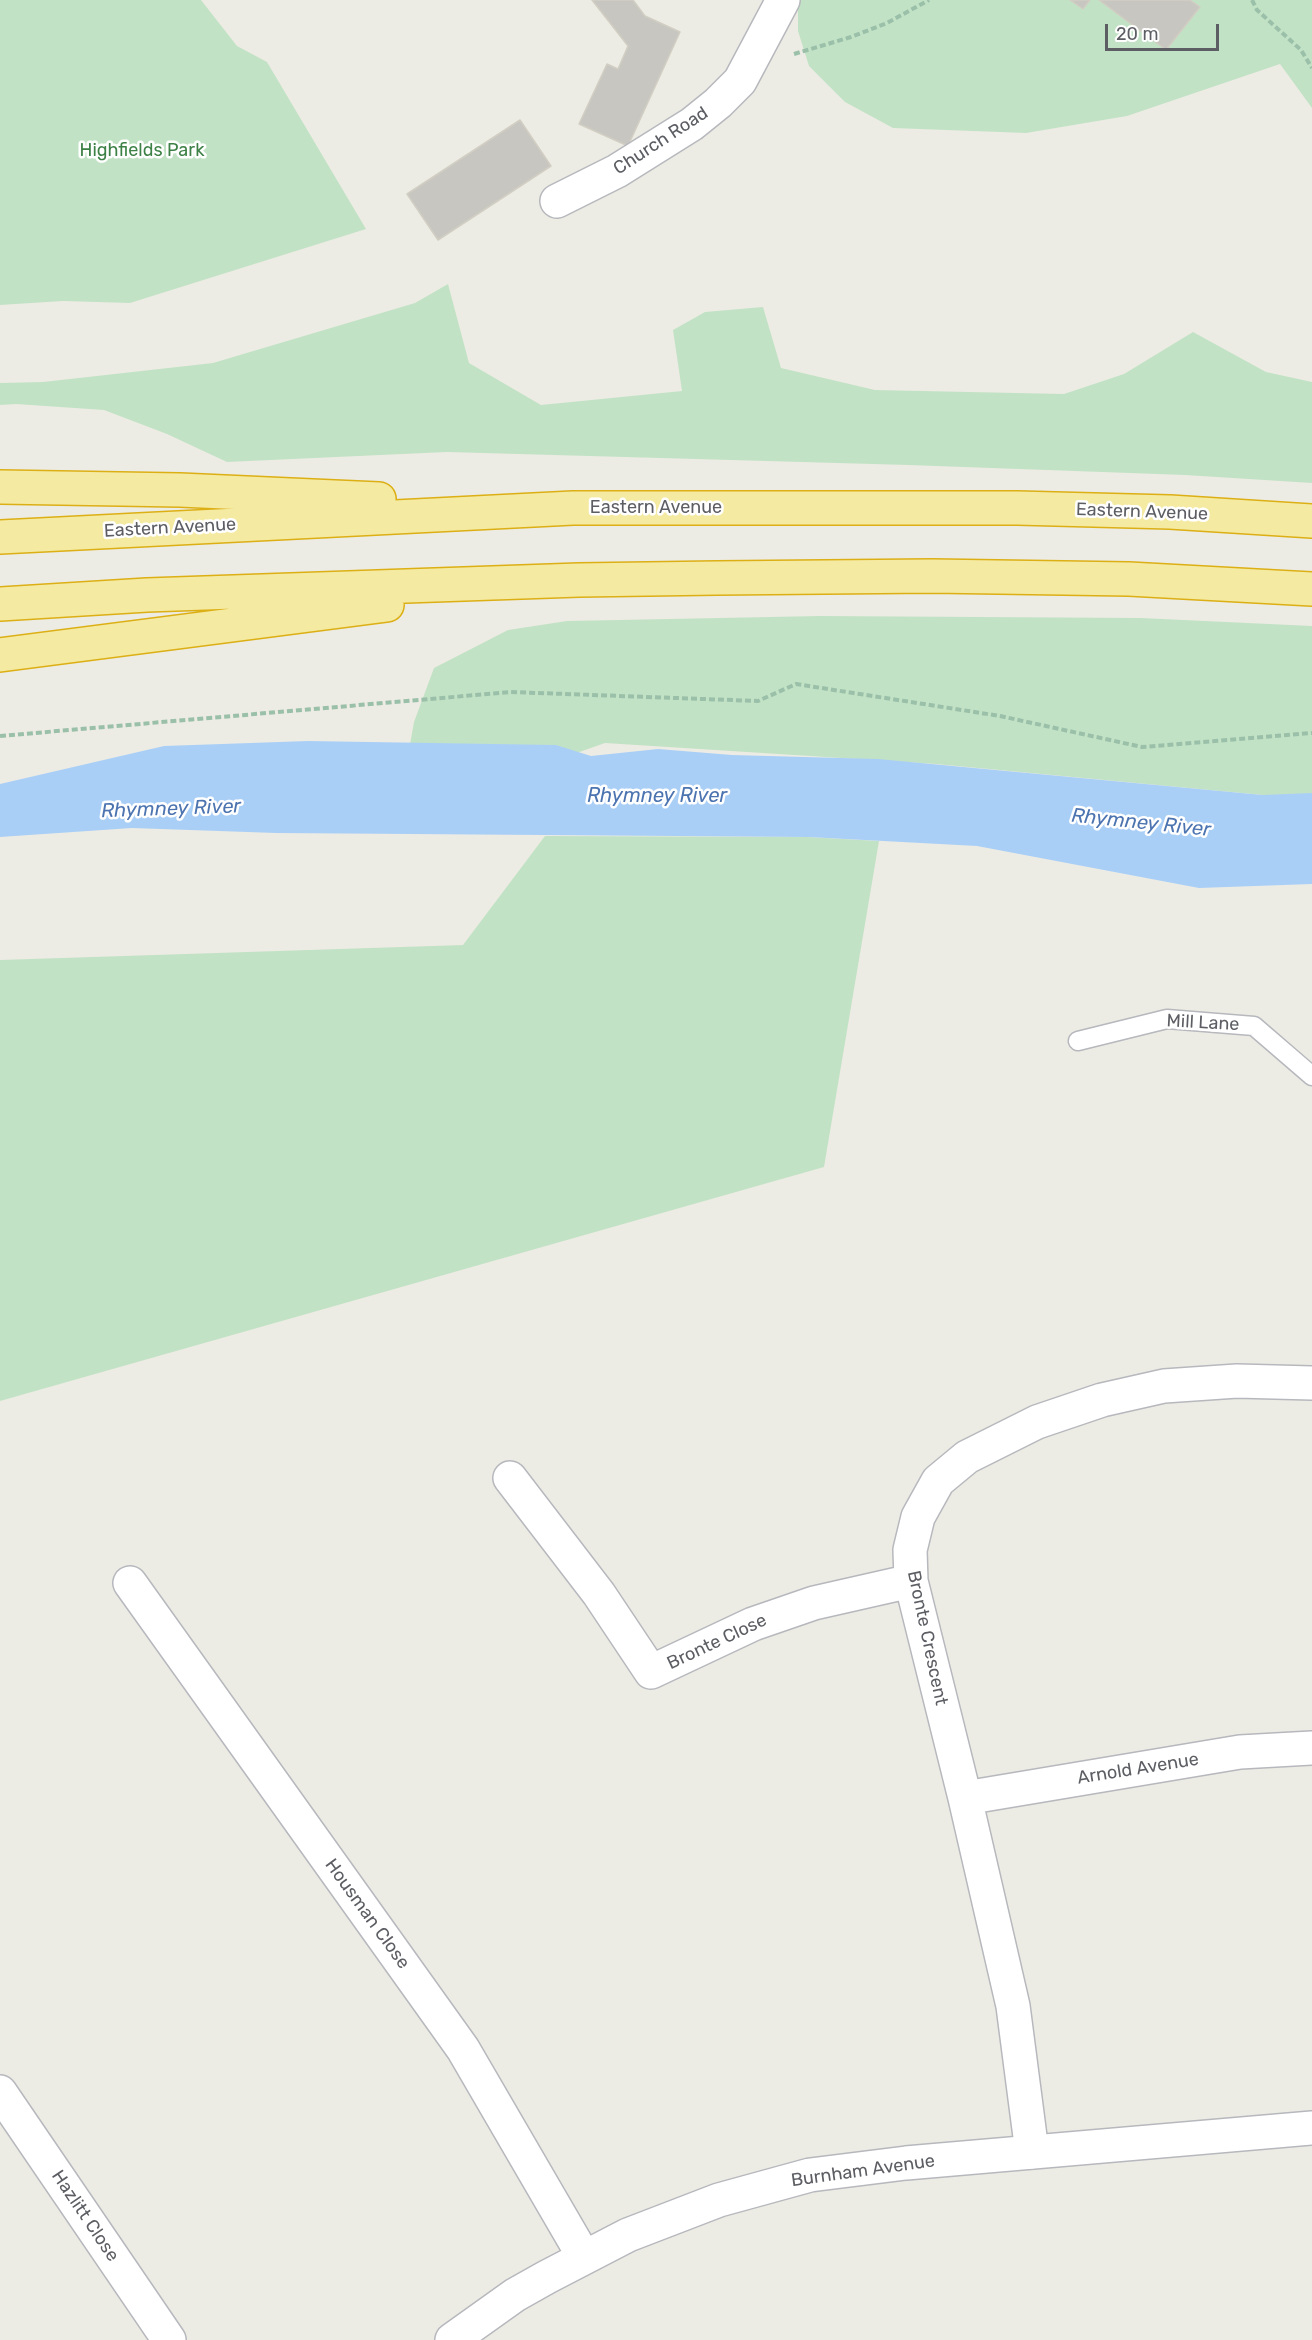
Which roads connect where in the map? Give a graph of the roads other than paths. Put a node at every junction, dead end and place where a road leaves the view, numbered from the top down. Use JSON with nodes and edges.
{"nodes":[{"id":1,"x":783,"y":0,"type":"edge"},
{"id":2,"x":556,"y":201,"type":"dead end"},
{"id":3,"x":0,"y":487,"type":"edge"},
{"id":4,"x":573,"y":508,"type":"junction"},
{"id":5,"x":1312,"y":521,"type":"edge"},
{"id":6,"x":0,"y":537,"type":"edge"},
{"id":7,"x":579,"y":580,"type":"junction"},
{"id":8,"x":1312,"y":589,"type":"edge"},
{"id":9,"x":0,"y":604,"type":"edge"},
{"id":10,"x":0,"y":655,"type":"edge"},
{"id":11,"x":1078,"y":1041,"type":"dead end"},
{"id":12,"x":1312,"y":1076,"type":"edge"},
{"id":13,"x":1312,"y":1383,"type":"edge"},
{"id":14,"x":510,"y":1478,"type":"dead end"},
{"id":15,"x":911,"y":1581,"type":"junction"},
{"id":16,"x":130,"y":1583,"type":"dead end"},
{"id":17,"x":1312,"y":1748,"type":"edge"},
{"id":18,"x":965,"y":1798,"type":"junction"},
{"id":19,"x":0,"y":2092,"type":"edge"},
{"id":20,"x":1312,"y":2128,"type":"edge"},
{"id":21,"x":1032,"y":2152,"type":"junction"},
{"id":22,"x":584,"y":2257,"type":"junction"},
{"id":23,"x":169,"y":2340,"type":"edge"},
{"id":24,"x":452,"y":2340,"type":"edge"}],
"edges":[{"from":1,"to":2,"type":"street","name":"Church Road"},
{"from":3,"to":4,"type":"highway"},
{"from":4,"to":5,"type":"highway","name":"Eastern Avenue"},
{"from":4,"to":6,"type":"highway","name":"Eastern Avenue"},
{"from":7,"to":8,"type":"highway"},
{"from":7,"to":9,"type":"highway"},
{"from":7,"to":10,"type":"highway"},
{"from":11,"to":12,"type":"lane","name":"Mill Lane"},
{"from":13,"to":15,"type":"street","name":"Bronte Crescent"},
{"from":14,"to":15,"type":"street","name":"Bronte Close"},
{"from":15,"to":18,"type":"street","name":"Bronte Crescent"},
{"from":16,"to":22,"type":"street","name":"Housman Close"},
{"from":17,"to":18,"type":"street","name":"Arnold Avenue"},
{"from":18,"to":21,"type":"street","name":"Bronte Crescent"},
{"from":19,"to":23,"type":"street","name":"Hazlitt Close"},
{"from":20,"to":21,"type":"street","name":"Burnham Avenue"},
{"from":21,"to":22,"type":"street","name":"Burnham Avenue"},
{"from":22,"to":24,"type":"street","name":"Burnham Avenue"}]}
